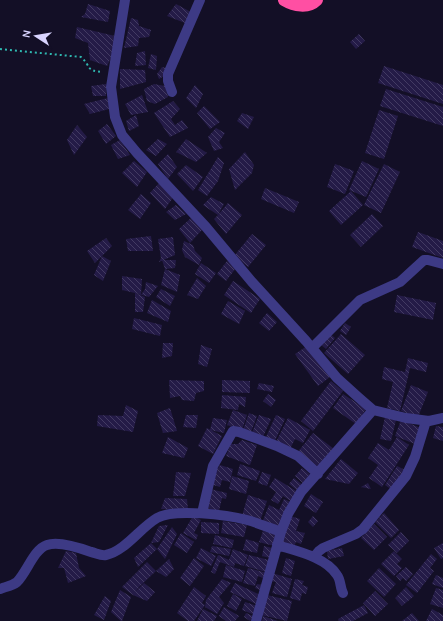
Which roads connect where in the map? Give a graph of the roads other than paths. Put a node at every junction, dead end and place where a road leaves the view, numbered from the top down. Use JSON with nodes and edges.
{"nodes":[{"id":1,"x":125,"y":0,"type":"edge"},
{"id":2,"x":200,"y":0,"type":"edge"},
{"id":3,"x":284,"y":0,"type":"edge"},
{"id":4,"x":317,"y":0,"type":"edge"},
{"id":5,"x":172,"y":92,"type":"dead end"},
{"id":6,"x":443,"y":264,"type":"edge"},
{"id":7,"x":312,"y":348,"type":"junction"},
{"id":8,"x":373,"y":410,"type":"junction"},
{"id":9,"x":443,"y":418,"type":"edge"},
{"id":10,"x":426,"y":421,"type":"junction"},
{"id":11,"x":318,"y":474,"type":"junction"},
{"id":12,"x":202,"y":513,"type":"junction"},
{"id":13,"x":281,"y":532,"type":"junction"},
{"id":14,"x":277,"y":545,"type":"junction"},
{"id":15,"x":314,"y":557,"type":"junction"},
{"id":16,"x":0,"y":589,"type":"edge"},
{"id":17,"x":343,"y":593,"type":"dead end"},
{"id":18,"x":256,"y":621,"type":"edge"}],
"edges":[{"from":1,"to":7,"type":"street"},
{"from":2,"to":5,"type":"street"},
{"from":3,"to":4,"type":"highway"},
{"from":6,"to":7,"type":"street"},
{"from":7,"to":8,"type":"street"},
{"from":8,"to":10,"type":"street"},
{"from":8,"to":11,"type":"street"},
{"from":9,"to":10,"type":"street"},
{"from":10,"to":15,"type":"street"},
{"from":11,"to":12,"type":"street"},
{"from":11,"to":13,"type":"street"},
{"from":12,"to":13,"type":"street"},
{"from":12,"to":16,"type":"street"},
{"from":13,"to":14,"type":"street"},
{"from":14,"to":15,"type":"street"},
{"from":14,"to":18,"type":"street"},
{"from":15,"to":17,"type":"street"}]}
